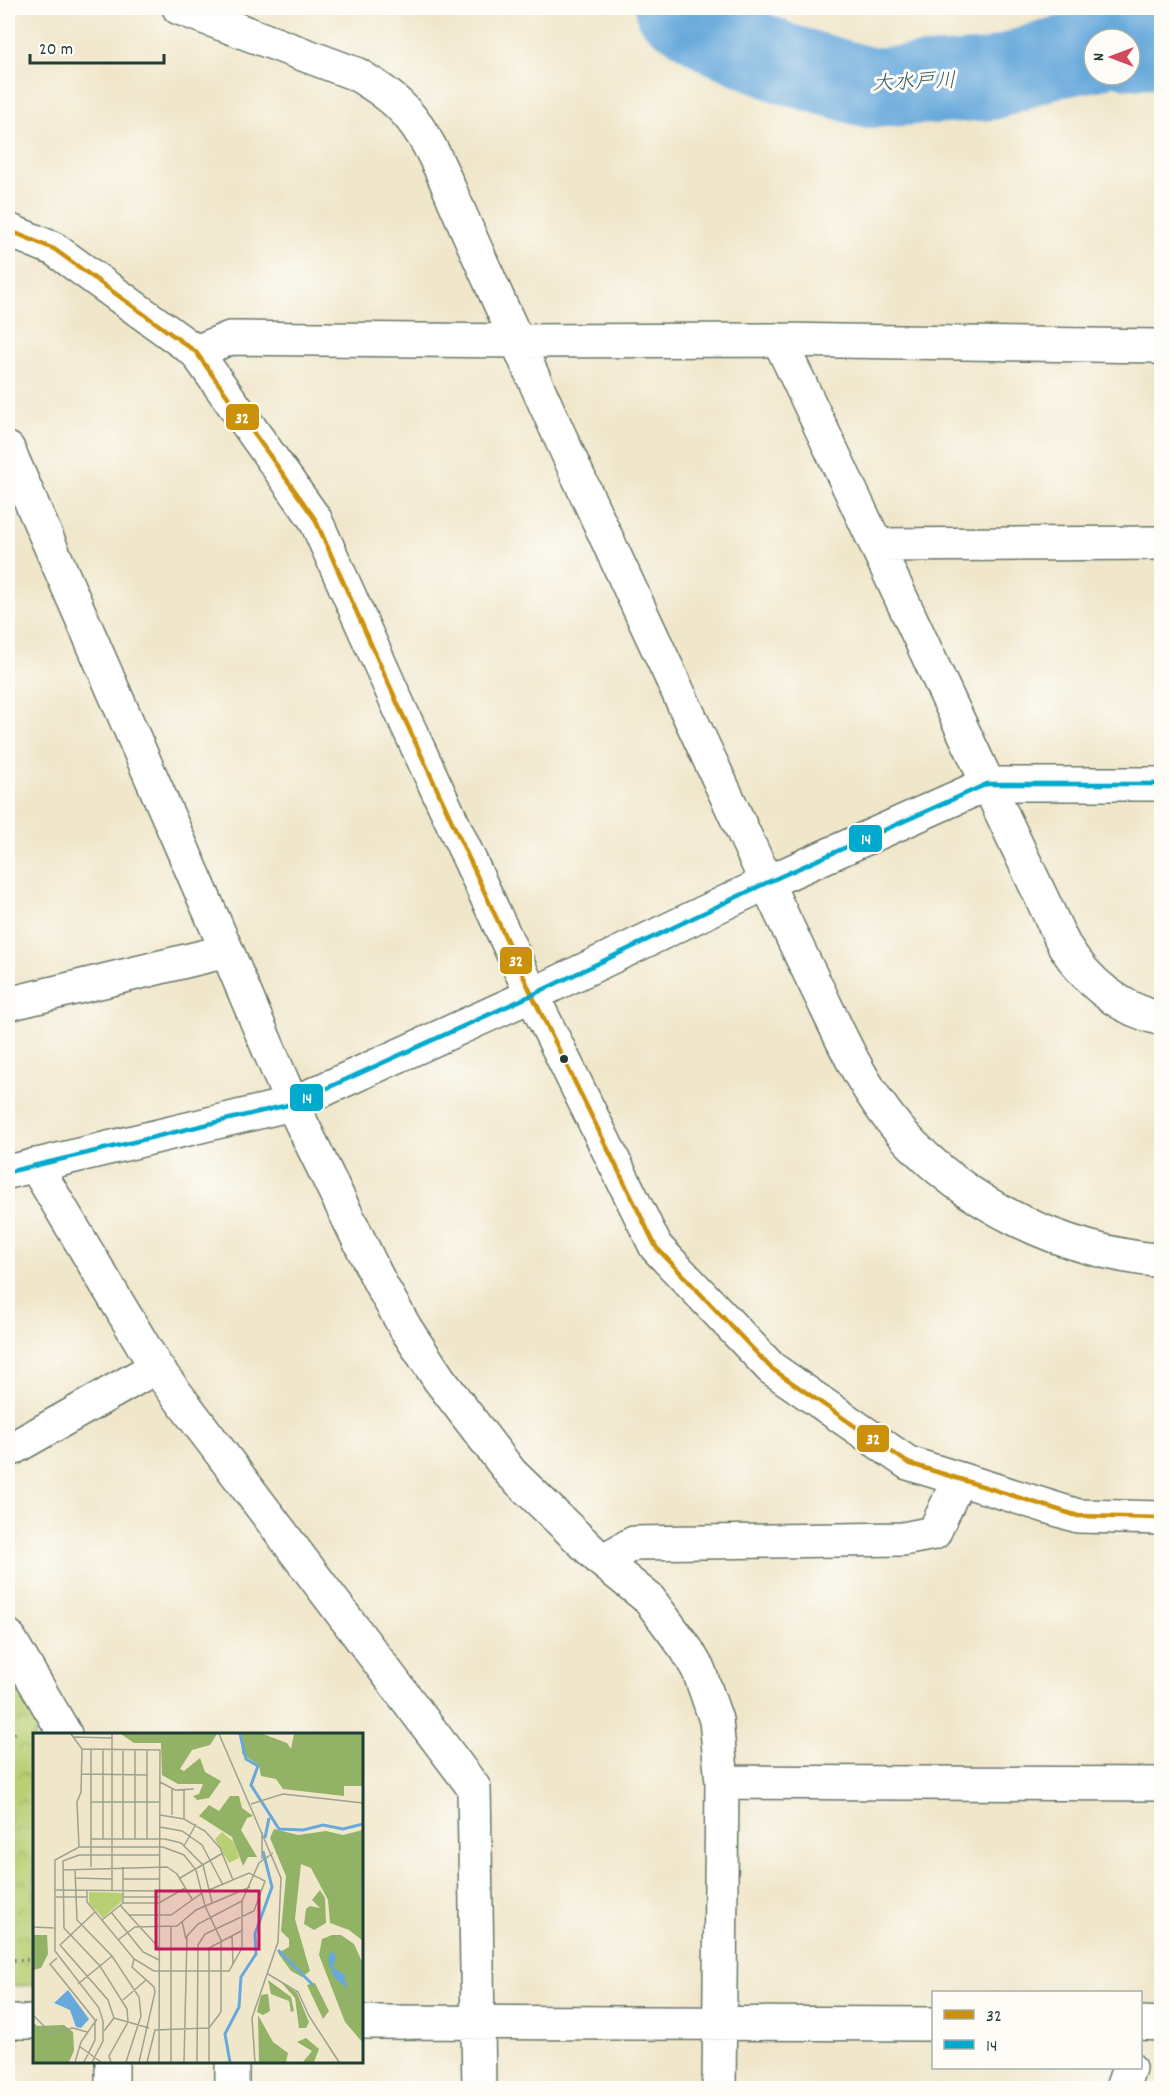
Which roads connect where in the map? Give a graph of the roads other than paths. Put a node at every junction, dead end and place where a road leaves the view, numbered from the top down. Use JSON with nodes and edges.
{"nodes":[{"id":1,"x":179,"y":8,"type":"edge"},
{"id":2,"x":8,"y":231,"type":"edge"},
{"id":3,"x":779,"y":340,"type":"junction"},
{"id":4,"x":517,"y":341,"type":"junction"},
{"id":5,"x":1161,"y":349,"type":"edge"},
{"id":6,"x":196,"y":352,"type":"junction"},
{"id":7,"x":8,"y":449,"type":"edge"},
{"id":8,"x":1161,"y":543,"type":"edge"},
{"id":9,"x":878,"y":545,"type":"junction"},
{"id":10,"x":987,"y":784,"type":"junction"},
{"id":11,"x":1161,"y":784,"type":"edge"},
{"id":12,"x":766,"y":883,"type":"junction"},
{"id":13,"x":227,"y":951,"type":"junction"},
{"id":14,"x":532,"y":995,"type":"junction"},
{"id":15,"x":8,"y":1004,"type":"edge"},
{"id":16,"x":1161,"y":1019,"type":"edge"},
{"id":17,"x":292,"y":1104,"type":"junction"},
{"id":18,"x":21,"y":1169,"type":"edge"},
{"id":19,"x":1161,"y":1261,"type":"edge"},
{"id":20,"x":156,"y":1367,"type":"junction"},
{"id":21,"x":8,"y":1451,"type":"edge"},
{"id":22,"x":959,"y":1479,"type":"junction"},
{"id":23,"x":1161,"y":1518,"type":"edge"},
{"id":24,"x":602,"y":1561,"type":"junction"},
{"id":25,"x":8,"y":1636,"type":"edge"},
{"id":26,"x":63,"y":1733,"type":"edge"},
{"id":27,"x":722,"y":1782,"type":"junction"},
{"id":28,"x":1161,"y":1784,"type":"edge"},
{"id":29,"x":8,"y":2022,"type":"edge"},
{"id":30,"x":33,"y":2022,"type":"edge"},
{"id":31,"x":363,"y":2022,"type":"edge"},
{"id":32,"x":479,"y":2022,"type":"junction"},
{"id":33,"x":718,"y":2024,"type":"junction"},
{"id":34,"x":932,"y":2024,"type":"edge"},
{"id":35,"x":112,"y":2063,"type":"edge"},
{"id":36,"x":232,"y":2063,"type":"edge"},
{"id":37,"x":1128,"y":2069,"type":"edge"},
{"id":38,"x":112,"y":2088,"type":"edge"},
{"id":39,"x":232,"y":2088,"type":"edge"},
{"id":40,"x":479,"y":2088,"type":"edge"},
{"id":41,"x":719,"y":2088,"type":"edge"},
{"id":42,"x":1122,"y":2088,"type":"edge"}],
"edges":[{"from":1,"to":4,"type":"street"},
{"from":2,"to":6,"type":"street"},
{"from":3,"to":4,"type":"street"},
{"from":3,"to":5,"type":"street"},
{"from":3,"to":9,"type":"street"},
{"from":4,"to":6,"type":"street"},
{"from":4,"to":12,"type":"street"},
{"from":6,"to":14,"type":"street"},
{"from":7,"to":13,"type":"street"},
{"from":8,"to":9,"type":"street"},
{"from":9,"to":10,"type":"street"},
{"from":10,"to":11,"type":"street"},
{"from":10,"to":12,"type":"street"},
{"from":10,"to":16,"type":"street"},
{"from":12,"to":14,"type":"street"},
{"from":12,"to":19,"type":"street"},
{"from":13,"to":15,"type":"street"},
{"from":13,"to":17,"type":"street"},
{"from":14,"to":17,"type":"street"},
{"from":14,"to":22,"type":"street"},
{"from":17,"to":18,"type":"street"},
{"from":17,"to":24,"type":"street"},
{"from":18,"to":20,"type":"street"},
{"from":20,"to":21,"type":"street"},
{"from":20,"to":32,"type":"street"},
{"from":22,"to":23,"type":"street"},
{"from":22,"to":24,"type":"street"},
{"from":24,"to":27,"type":"street"},
{"from":25,"to":26,"type":"street"},
{"from":27,"to":28,"type":"street"},
{"from":27,"to":33,"type":"street"},
{"from":29,"to":30,"type":"street"},
{"from":31,"to":32,"type":"street"},
{"from":32,"to":33,"type":"street"},
{"from":32,"to":40,"type":"street"},
{"from":33,"to":34,"type":"street"},
{"from":33,"to":41,"type":"street"},
{"from":35,"to":38,"type":"street"},
{"from":36,"to":39,"type":"street"},
{"from":37,"to":42,"type":"street"}]}
